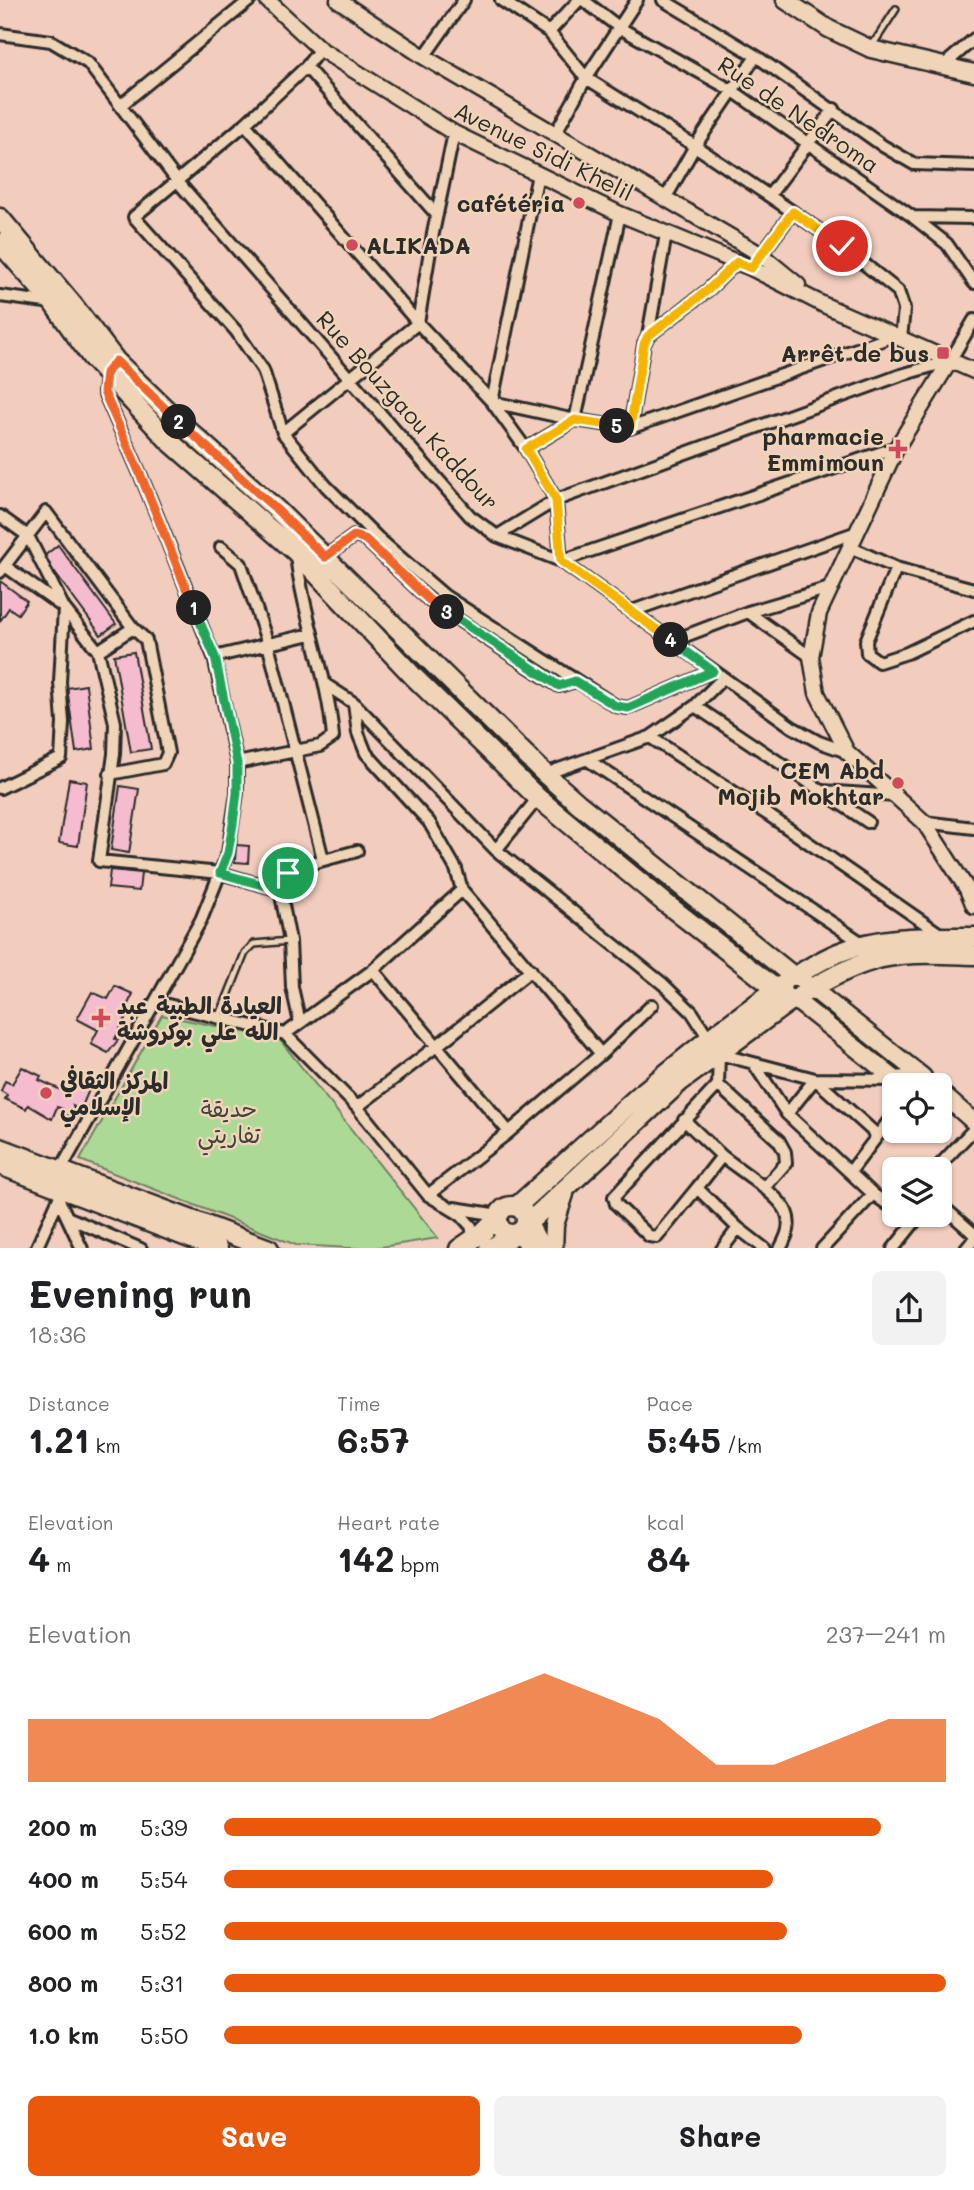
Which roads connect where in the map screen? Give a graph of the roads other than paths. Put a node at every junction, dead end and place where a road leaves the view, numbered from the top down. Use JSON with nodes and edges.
{"nodes":[{"id":1,"x":250,"y":0,"type":"edge"},
{"id":2,"x":267,"y":0,"type":"edge"},
{"id":3,"x":338,"y":0,"type":"edge"},
{"id":4,"x":464,"y":0,"type":"edge"},
{"id":5,"x":501,"y":0,"type":"edge"},
{"id":6,"x":581,"y":0,"type":"edge"},
{"id":7,"x":637,"y":0,"type":"edge"},
{"id":8,"x":663,"y":0,"type":"edge"},
{"id":9,"x":785,"y":0,"type":"edge"},
{"id":10,"x":896,"y":9,"type":"dead end"},
{"id":11,"x":620,"y":28,"type":"junction"},
{"id":12,"x":549,"y":32,"type":"junction"},
{"id":13,"x":0,"y":34,"type":"edge"},
{"id":14,"x":974,"y":39,"type":"edge"},
{"id":15,"x":320,"y":49,"type":"junction"},
{"id":16,"x":871,"y":49,"type":"junction"},
{"id":17,"x":756,"y":56,"type":"junction"},
{"id":18,"x":424,"y":57,"type":"junction"},
{"id":19,"x":944,"y":65,"type":"junction"},
{"id":20,"x":306,"y":68,"type":"junction"},
{"id":21,"x":974,"y":73,"type":"edge"},
{"id":22,"x":586,"y":78,"type":"junction"},
{"id":23,"x":733,"y":91,"type":"junction"},
{"id":24,"x":121,"y":105,"type":"junction"},
{"id":25,"x":834,"y":109,"type":"junction"},
{"id":26,"x":245,"y":124,"type":"junction"},
{"id":27,"x":454,"y":134,"type":"junction"},
{"id":28,"x":555,"y":134,"type":"junction"},
{"id":29,"x":808,"y":144,"type":"junction"},
{"id":30,"x":695,"y":146,"type":"junction"},
{"id":31,"x":974,"y":166,"type":"edge"},
{"id":32,"x":538,"y":174,"type":"junction"},
{"id":33,"x":177,"y":182,"type":"junction"},
{"id":34,"x":769,"y":196,"type":"junction"},
{"id":35,"x":665,"y":199,"type":"junction"},
{"id":36,"x":793,"y":212,"type":"junction"},
{"id":37,"x":620,"y":214,"type":"junction"},
{"id":38,"x":437,"y":215,"type":"junction"},
{"id":39,"x":913,"y":217,"type":"junction"},
{"id":40,"x":0,"y":218,"type":"edge"},
{"id":41,"x":974,"y":218,"type":"edge"},
{"id":42,"x":666,"y":234,"type":"junction"},
{"id":43,"x":0,"y":243,"type":"edge"},
{"id":44,"x":760,"y":254,"type":"junction"},
{"id":45,"x":744,"y":265,"type":"junction"},
{"id":46,"x":974,"y":282,"type":"edge"},
{"id":47,"x":0,"y":296,"type":"edge"},
{"id":48,"x":52,"y":303,"type":"junction"},
{"id":49,"x":824,"y":305,"type":"junction"},
{"id":50,"x":974,"y":320,"type":"edge"},
{"id":51,"x":418,"y":323,"type":"junction"},
{"id":52,"x":648,"y":336,"type":"junction"},
{"id":53,"x":897,"y":338,"type":"junction"},
{"id":54,"x":950,"y":361,"type":"junction"},
{"id":55,"x":111,"y":367,"type":"junction"},
{"id":56,"x":974,"y":371,"type":"edge"},
{"id":57,"x":351,"y":379,"type":"junction"},
{"id":58,"x":492,"y":401,"type":"junction"},
{"id":59,"x":575,"y":420,"type":"junction"},
{"id":60,"x":630,"y":428,"type":"junction"},
{"id":61,"x":283,"y":433,"type":"junction"},
{"id":62,"x":897,"y":447,"type":"junction"},
{"id":63,"x":526,"y":449,"type":"junction"},
{"id":64,"x":556,"y":500,"type":"junction"},
{"id":65,"x":0,"y":516,"type":"edge"},
{"id":66,"x":857,"y":532,"type":"junction"},
{"id":67,"x":28,"y":536,"type":"junction"},
{"id":68,"x":497,"y":536,"type":"junction"},
{"id":69,"x":221,"y":547,"type":"dead end"},
{"id":70,"x":850,"y":547,"type":"junction"},
{"id":71,"x":296,"y":552,"type":"junction"},
{"id":72,"x":325,"y":557,"type":"junction"},
{"id":73,"x":561,"y":561,"type":"junction"},
{"id":74,"x":896,"y":568,"type":"junction"},
{"id":75,"x":2,"y":569,"type":"edge"},
{"id":76,"x":832,"y":587,"type":"junction"},
{"id":77,"x":974,"y":589,"type":"edge"},
{"id":78,"x":64,"y":608,"type":"junction"},
{"id":79,"x":632,"y":611,"type":"junction"},
{"id":80,"x":748,"y":612,"type":"junction"},
{"id":81,"x":974,"y":621,"type":"edge"},
{"id":82,"x":133,"y":628,"type":"junction"},
{"id":83,"x":311,"y":634,"type":"junction"},
{"id":84,"x":672,"y":641,"type":"junction"},
{"id":85,"x":268,"y":644,"type":"junction"},
{"id":86,"x":98,"y":651,"type":"junction"},
{"id":87,"x":215,"y":657,"type":"junction"},
{"id":88,"x":811,"y":657,"type":"junction"},
{"id":89,"x":718,"y":674,"type":"junction"},
{"id":90,"x":575,"y":681,"type":"junction"},
{"id":91,"x":326,"y":685,"type":"junction"},
{"id":92,"x":354,"y":703,"type":"junction"},
{"id":93,"x":695,"y":706,"type":"junction"},
{"id":94,"x":650,"y":737,"type":"junction"},
{"id":95,"x":295,"y":751,"type":"junction"},
{"id":96,"x":847,"y":752,"type":"junction"},
{"id":97,"x":588,"y":760,"type":"junction"},
{"id":98,"x":237,"y":763,"type":"junction"},
{"id":99,"x":110,"y":774,"type":"junction"},
{"id":100,"x":545,"y":774,"type":"junction"},
{"id":101,"x":0,"y":788,"type":"edge"},
{"id":102,"x":820,"y":791,"type":"junction"},
{"id":103,"x":896,"y":796,"type":"junction"},
{"id":104,"x":538,"y":798,"type":"junction"},
{"id":105,"x":868,"y":822,"type":"dead end"},
{"id":106,"x":924,"y":822,"type":"junction"},
{"id":107,"x":974,"y":828,"type":"edge"},
{"id":108,"x":496,"y":850,"type":"junction"},
{"id":109,"x":357,"y":851,"type":"dead end"},
{"id":110,"x":323,"y":859,"type":"junction"},
{"id":111,"x":220,"y":873,"type":"junction"},
{"id":112,"x":280,"y":890,"type":"junction"},
{"id":113,"x":462,"y":890,"type":"junction"},
{"id":114,"x":974,"y":906,"type":"edge"},
{"id":115,"x":945,"y":937,"type":"junction"},
{"id":116,"x":974,"y":937,"type":"edge"},
{"id":117,"x":290,"y":941,"type":"junction"},
{"id":118,"x":865,"y":944,"type":"junction"},
{"id":119,"x":974,"y":955,"type":"edge"},
{"id":120,"x":874,"y":960,"type":"junction"},
{"id":121,"x":373,"y":970,"type":"junction"},
{"id":122,"x":531,"y":970,"type":"junction"},
{"id":123,"x":793,"y":988,"type":"junction"},
{"id":124,"x":156,"y":1002,"type":"junction"},
{"id":125,"x":652,"y":1005,"type":"dead end"},
{"id":126,"x":219,"y":1018,"type":"junction"},
{"id":127,"x":300,"y":1023,"type":"junction"},
{"id":128,"x":285,"y":1034,"type":"junction"},
{"id":129,"x":710,"y":1038,"type":"junction"},
{"id":130,"x":438,"y":1045,"type":"junction"},
{"id":131,"x":601,"y":1054,"type":"junction"},
{"id":132,"x":719,"y":1054,"type":"junction"},
{"id":133,"x":754,"y":1065,"type":"junction"},
{"id":134,"x":888,"y":1073,"type":"edge"},
{"id":135,"x":911,"y":1073,"type":"edge"},
{"id":136,"x":815,"y":1079,"type":"junction"},
{"id":137,"x":882,"y":1080,"type":"edge"},
{"id":138,"x":718,"y":1086,"type":"junction"},
{"id":139,"x":952,"y":1103,"type":"edge"},
{"id":140,"x":357,"y":1107,"type":"junction"},
{"id":141,"x":787,"y":1114,"type":"junction"},
{"id":142,"x":684,"y":1120,"type":"junction"},
{"id":143,"x":974,"y":1122,"type":"edge"},
{"id":144,"x":974,"y":1129,"type":"edge"},
{"id":145,"x":882,"y":1130,"type":"edge"},
{"id":146,"x":509,"y":1132,"type":"junction"},
{"id":147,"x":877,"y":1136,"type":"junction"},
{"id":148,"x":0,"y":1148,"type":"edge"},
{"id":149,"x":722,"y":1156,"type":"junction"},
{"id":150,"x":947,"y":1157,"type":"edge"},
{"id":151,"x":0,"y":1165,"type":"edge"},
{"id":152,"x":61,"y":1169,"type":"junction"},
{"id":153,"x":849,"y":1172,"type":"junction"},
{"id":154,"x":568,"y":1187,"type":"junction"},
{"id":155,"x":697,"y":1188,"type":"junction"},
{"id":156,"x":764,"y":1188,"type":"junction"},
{"id":157,"x":61,"y":1194,"type":"junction"},
{"id":158,"x":873,"y":1194,"type":"junction"},
{"id":159,"x":428,"y":1195,"type":"junction"},
{"id":160,"x":882,"y":1200,"type":"edge"},
{"id":161,"x":451,"y":1208,"type":"junction"},
{"id":162,"x":952,"y":1215,"type":"edge"},
{"id":163,"x":499,"y":1216,"type":"junction"},
{"id":164,"x":67,"y":1217,"type":"junction"},
{"id":165,"x":522,"y":1223,"type":"junction"},
{"id":166,"x":911,"y":1227,"type":"edge"},
{"id":167,"x":738,"y":1228,"type":"junction"},
{"id":168,"x":974,"y":1234,"type":"edge"},
{"id":169,"x":657,"y":1237,"type":"junction"},
{"id":170,"x":974,"y":1239,"type":"edge"},
{"id":171,"x":474,"y":1245,"type":"edge"},
{"id":172,"x":36,"y":1248,"type":"edge"},
{"id":173,"x":82,"y":1248,"type":"edge"},
{"id":174,"x":141,"y":1248,"type":"edge"},
{"id":175,"x":218,"y":1248,"type":"edge"},
{"id":176,"x":269,"y":1248,"type":"edge"},
{"id":177,"x":530,"y":1248,"type":"edge"},
{"id":178,"x":544,"y":1248,"type":"edge"},
{"id":179,"x":553,"y":1248,"type":"edge"},
{"id":180,"x":651,"y":1248,"type":"edge"},
{"id":181,"x":722,"y":1248,"type":"edge"},
{"id":182,"x":765,"y":1248,"type":"edge"},
{"id":183,"x":780,"y":1248,"type":"edge"},
{"id":184,"x":822,"y":1248,"type":"edge"},
{"id":185,"x":893,"y":1248,"type":"edge"},
{"id":186,"x":966,"y":1248,"type":"edge"}],
"edges":[{"from":1,"to":24,"type":"street"},
{"from":2,"to":15,"type":"street","name":"Avenue Sidi Khelil"},
{"from":3,"to":18,"type":"street","name":"Avenue Sidi Khelil"},
{"from":4,"to":18,"type":"street"},
{"from":5,"to":12,"type":"street"},
{"from":6,"to":11,"type":"street","name":"Rue de Nedroma"},
{"from":6,"to":12,"type":"street","name":"Rue de Nedroma"},
{"from":7,"to":11,"type":"street"},
{"from":8,"to":17,"type":"street"},
{"from":9,"to":16,"type":"main road"},
{"from":10,"to":16,"type":"lane"},
{"from":11,"to":22,"type":"street"},
{"from":11,"to":23,"type":"street","name":"Rue de Nedroma"},
{"from":12,"to":22,"type":"street"},
{"from":13,"to":24,"type":"street","name":"Rue Bouzgaou Kaddour"},
{"from":14,"to":19,"type":"street"},
{"from":15,"to":20,"type":"street"},
{"from":15,"to":27,"type":"street","name":"Avenue Sidi Khelil"},
{"from":16,"to":19,"type":"main road"},
{"from":17,"to":23,"type":"street"},
{"from":17,"to":25,"type":"street"},
{"from":18,"to":28,"type":"street","name":"Avenue Sidi Khelil"},
{"from":19,"to":21,"type":"main road"},
{"from":20,"to":26,"type":"street"},
{"from":20,"to":38,"type":"street"},
{"from":22,"to":28,"type":"street"},
{"from":22,"to":30,"type":"street"},
{"from":23,"to":29,"type":"street","name":"Rue de Nedroma"},
{"from":23,"to":30,"type":"street"},
{"from":24,"to":33,"type":"street","name":"Rue Bouzgaou Kaddour"},
{"from":25,"to":29,"type":"street"},
{"from":25,"to":31,"type":"street"},
{"from":26,"to":33,"type":"street"},
{"from":26,"to":51,"type":"street"},
{"from":27,"to":32,"type":"street","name":"Avenue Sidi Khelil"},
{"from":27,"to":38,"type":"street"},
{"from":28,"to":35,"type":"street","name":"Avenue Sidi Khelil"},
{"from":29,"to":34,"type":"street"},
{"from":29,"to":39,"type":"street","name":"Rue de Nedroma"},
{"from":30,"to":34,"type":"street"},
{"from":30,"to":35,"type":"street"},
{"from":32,"to":37,"type":"street","name":"Avenue Sidi Khelil"},
{"from":32,"to":58,"type":"street"},
{"from":33,"to":57,"type":"street","name":"Rue Bouzgaou Kaddour"},
{"from":33,"to":61,"type":"street"},
{"from":34,"to":36,"type":"street"},
{"from":35,"to":44,"type":"street","name":"Avenue Sidi Khelil"},
{"from":36,"to":44,"type":"street"},
{"from":36,"to":53,"type":"street"},
{"from":37,"to":42,"type":"street","name":"Avenue Sidi Khelil"},
{"from":37,"to":59,"type":"street"},
{"from":38,"to":51,"type":"street"},
{"from":39,"to":41,"type":"street"},
{"from":39,"to":46,"type":"street","name":"Rue de Nedroma"},
{"from":40,"to":55,"type":"main road"},
{"from":42,"to":45,"type":"street","name":"Avenue Sidi Khelil"},
{"from":42,"to":52,"type":"street"},
{"from":43,"to":48,"type":"main road"},
{"from":44,"to":45,"type":"street"},
{"from":44,"to":49,"type":"street","name":"Avenue Sidi Khelil"},
{"from":45,"to":49,"type":"street","name":"Avenue Sidi Khelil"},
{"from":45,"to":52,"type":"street"},
{"from":47,"to":48,"type":"street"},
{"from":48,"to":55,"type":"main road"},
{"from":49,"to":53,"type":"street","name":"Avenue Sidi Khelil"},
{"from":50,"to":54,"type":"street"},
{"from":51,"to":57,"type":"street"},
{"from":51,"to":58,"type":"street"},
{"from":52,"to":60,"type":"street"},
{"from":53,"to":54,"type":"street","name":"Avenue Sidi Khelil"},
{"from":53,"to":60,"type":"street"},
{"from":54,"to":56,"type":"street","name":"Avenue Sidi Khelil"},
{"from":54,"to":62,"type":"street"},
{"from":54,"to":64,"type":"street"},
{"from":55,"to":71,"type":"main road"},
{"from":55,"to":72,"type":"main road"},
{"from":55,"to":87,"type":"street"},
{"from":57,"to":61,"type":"street"},
{"from":57,"to":68,"type":"street","name":"Rue Bouzgaou Kaddour"},
{"from":58,"to":59,"type":"street"},
{"from":58,"to":63,"type":"street"},
{"from":59,"to":60,"type":"street"},
{"from":59,"to":63,"type":"street"},
{"from":61,"to":90,"type":"street"},
{"from":62,"to":66,"type":"street"},
{"from":62,"to":73,"type":"street"},
{"from":63,"to":64,"type":"street"},
{"from":64,"to":68,"type":"street"},
{"from":64,"to":73,"type":"street"},
{"from":65,"to":67,"type":"street"},
{"from":66,"to":70,"type":"street"},
{"from":66,"to":79,"type":"street"},
{"from":67,"to":75,"type":"street"},
{"from":67,"to":78,"type":"street"},
{"from":67,"to":82,"type":"street"},
{"from":68,"to":73,"type":"street","name":"Rue Bouzgaou Kaddour"},
{"from":69,"to":85,"type":"street"},
{"from":70,"to":74,"type":"street"},
{"from":70,"to":76,"type":"street"},
{"from":71,"to":83,"type":"street"},
{"from":71,"to":104,"type":"main road"},
{"from":72,"to":90,"type":"street"},
{"from":72,"to":100,"type":"main road"},
{"from":73,"to":79,"type":"street","name":"Rue Bouzgaou Kaddour"},
{"from":74,"to":77,"type":"street"},
{"from":74,"to":81,"type":"street"},
{"from":75,"to":78,"type":"street"},
{"from":76,"to":80,"type":"street"},
{"from":76,"to":88,"type":"street"},
{"from":78,"to":86,"type":"street"},
{"from":78,"to":101,"type":"street"},
{"from":79,"to":84,"type":"street","name":"Rue Bouzgaou Kaddour"},
{"from":80,"to":84,"type":"street"},
{"from":80,"to":88,"type":"street"},
{"from":82,"to":86,"type":"street"},
{"from":82,"to":99,"type":"street"},
{"from":83,"to":85,"type":"street"},
{"from":83,"to":91,"type":"street"},
{"from":84,"to":89,"type":"street","name":"Rue Bouzgaou Kaddour"},
{"from":85,"to":87,"type":"street"},
{"from":85,"to":95,"type":"street"},
{"from":86,"to":99,"type":"street"},
{"from":87,"to":98,"type":"street"},
{"from":88,"to":96,"type":"street"},
{"from":89,"to":90,"type":"street"},
{"from":89,"to":93,"type":"street"},
{"from":89,"to":96,"type":"street","name":"Rue Bouzgaou Kaddour"},
{"from":91,"to":92,"type":"street"},
{"from":91,"to":95,"type":"street"},
{"from":92,"to":108,"type":"street"},
{"from":92,"to":113,"type":"street"},
{"from":93,"to":94,"type":"street"},
{"from":93,"to":102,"type":"street"},
{"from":94,"to":97,"type":"street"},
{"from":94,"to":115,"type":"street"},
{"from":95,"to":98,"type":"street"},
{"from":95,"to":110,"type":"street"},
{"from":96,"to":103,"type":"street"},
{"from":97,"to":100,"type":"street"},
{"from":97,"to":118,"type":"street"},
{"from":98,"to":111,"type":"street"},
{"from":99,"to":111,"type":"street"},
{"from":100,"to":123,"type":"main road"},
{"from":102,"to":103,"type":"street"},
{"from":102,"to":105,"type":"street"},
{"from":103,"to":106,"type":"street"},
{"from":104,"to":108,"type":"street"},
{"from":104,"to":123,"type":"main road"},
{"from":106,"to":107,"type":"street"},
{"from":106,"to":114,"type":"street"},
{"from":108,"to":129,"type":"street"},
{"from":109,"to":110,"type":"street"},
{"from":110,"to":112,"type":"street"},
{"from":111,"to":112,"type":"street"},
{"from":111,"to":124,"type":"street"},
{"from":112,"to":117,"type":"street"},
{"from":113,"to":121,"type":"street"},
{"from":113,"to":122,"type":"street"},
{"from":115,"to":116,"type":"main road"},
{"from":115,"to":118,"type":"main road"},
{"from":117,"to":126,"type":"lane"},
{"from":117,"to":127,"type":"street"},
{"from":118,"to":120,"type":"street"},
{"from":118,"to":123,"type":"main road"},
{"from":119,"to":120,"type":"main road"},
{"from":120,"to":123,"type":"main road"},
{"from":121,"to":127,"type":"street"},
{"from":121,"to":130,"type":"street"},
{"from":122,"to":130,"type":"street"},
{"from":122,"to":131,"type":"street"},
{"from":123,"to":129,"type":"main road"},
{"from":123,"to":132,"type":"main road"},
{"from":123,"to":134,"type":"main road"},
{"from":123,"to":135,"type":"main road"},
{"from":124,"to":126,"type":"street"},
{"from":124,"to":152,"type":"street"},
{"from":125,"to":131,"type":"street"},
{"from":126,"to":128,"type":"street"},
{"from":127,"to":128,"type":"street"},
{"from":128,"to":140,"type":"street"},
{"from":129,"to":132,"type":"street"},
{"from":129,"to":165,"type":"main road"},
{"from":130,"to":140,"type":"street"},
{"from":130,"to":146,"type":"street"},
{"from":131,"to":146,"type":"street"},
{"from":132,"to":133,"type":"street"},
{"from":132,"to":138,"type":"street"},
{"from":132,"to":154,"type":"main road"},
{"from":133,"to":136,"type":"street"},
{"from":133,"to":141,"type":"street"},
{"from":136,"to":137,"type":"street"},
{"from":136,"to":141,"type":"street"},
{"from":136,"to":147,"type":"street"},
{"from":138,"to":142,"type":"street"},
{"from":138,"to":156,"type":"street"},
{"from":139,"to":143,"type":"main road"},
{"from":140,"to":159,"type":"street"},
{"from":141,"to":153,"type":"street"},
{"from":142,"to":149,"type":"street"},
{"from":142,"to":169,"type":"street"},
{"from":144,"to":150,"type":"street"},
{"from":145,"to":147,"type":"street"},
{"from":146,"to":159,"type":"street"},
{"from":147,"to":153,"type":"street"},
{"from":148,"to":152,"type":"main road"},
{"from":149,"to":155,"type":"street"},
{"from":149,"to":156,"type":"street"},
{"from":151,"to":157,"type":"main road"},
{"from":152,"to":176,"type":"main road"},
{"from":153,"to":158,"type":"street"},
{"from":154,"to":165,"type":"main road"},
{"from":154,"to":179,"type":"main road"},
{"from":155,"to":167,"type":"street"},
{"from":155,"to":169,"type":"street"},
{"from":156,"to":183,"type":"street"},
{"from":157,"to":164,"type":"street"},
{"from":157,"to":172,"type":"street"},
{"from":157,"to":175,"type":"main road"},
{"from":158,"to":160,"type":"street"},
{"from":158,"to":184,"type":"street"},
{"from":159,"to":161,"type":"street"},
{"from":161,"to":163,"type":"street"},
{"from":161,"to":171,"type":"street"},
{"from":162,"to":168,"type":"street"},
{"from":163,"to":165,"type":"main road"},
{"from":163,"to":165,"type":"main road"},
{"from":163,"to":171,"type":"main road"},
{"from":164,"to":173,"type":"street"},
{"from":164,"to":174,"type":"street"},
{"from":165,"to":171,"type":"main road"},
{"from":165,"to":177,"type":"street"},
{"from":165,"to":178,"type":"street"},
{"from":166,"to":185,"type":"street"},
{"from":167,"to":181,"type":"street"},
{"from":167,"to":182,"type":"street"},
{"from":169,"to":180,"type":"street"},
{"from":170,"to":186,"type":"street"}]}
